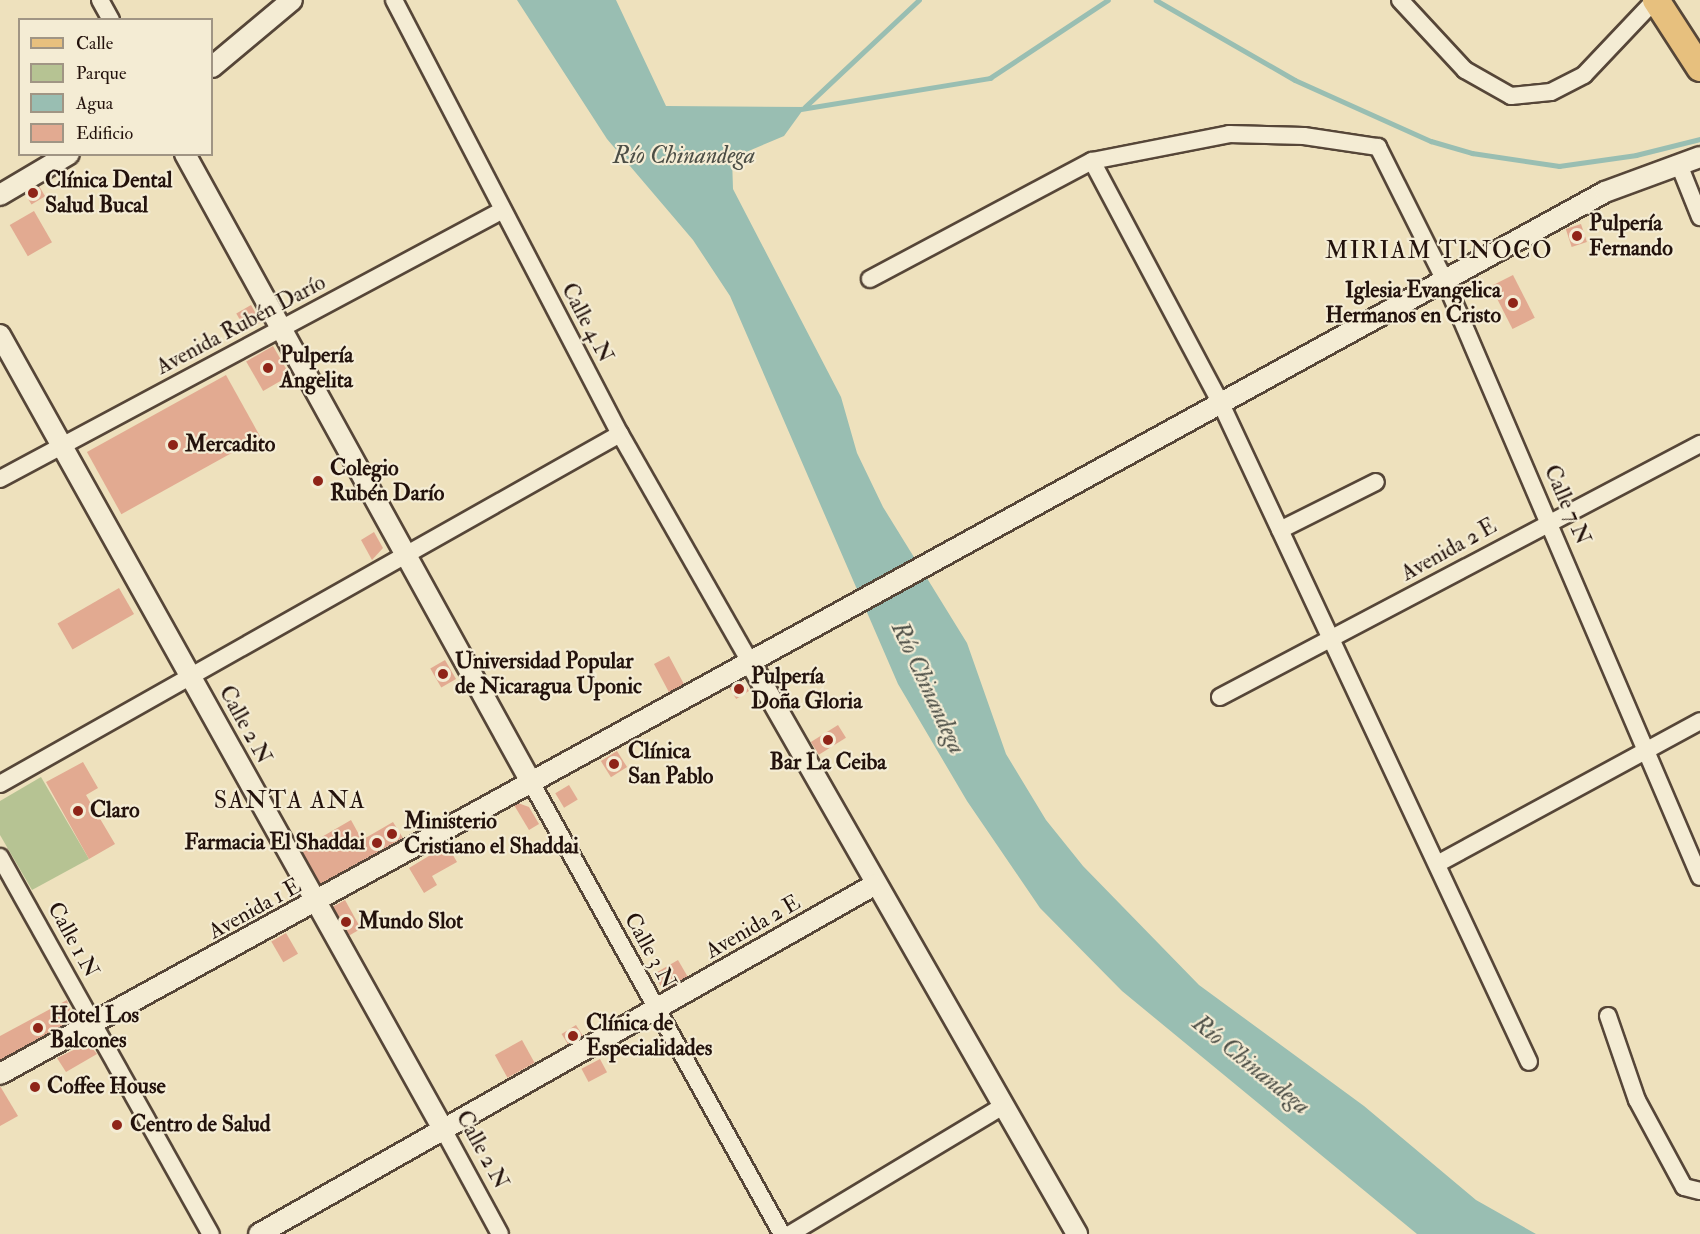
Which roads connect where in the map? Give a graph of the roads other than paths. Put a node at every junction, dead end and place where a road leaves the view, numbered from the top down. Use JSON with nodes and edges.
{"nodes":[{"id":1,"x":100,"y":0,"type":"edge"},
{"id":2,"x":291,"y":0,"type":"edge"},
{"id":3,"x":394,"y":0,"type":"edge"},
{"id":4,"x":1400,"y":0,"type":"edge"},
{"id":5,"x":1655,"y":0,"type":"edge"},
{"id":6,"x":110,"y":18,"type":"edge"},
{"id":7,"x":213,"y":66,"type":"edge"},
{"id":8,"x":1700,"y":68,"type":"edge"},
{"id":9,"x":66,"y":156,"type":"edge"},
{"id":10,"x":186,"y":156,"type":"edge"},
{"id":11,"x":1700,"y":157,"type":"edge"},
{"id":12,"x":1092,"y":161,"type":"junction"},
{"id":13,"x":1680,"y":167,"type":"junction"},
{"id":14,"x":0,"y":195,"type":"edge"},
{"id":15,"x":503,"y":210,"type":"junction"},
{"id":16,"x":1700,"y":218,"type":"edge"},
{"id":17,"x":870,"y":279,"type":"dead end"},
{"id":18,"x":1444,"y":281,"type":"junction"},
{"id":19,"x":280,"y":329,"type":"junction"},
{"id":20,"x":0,"y":335,"type":"edge"},
{"id":21,"x":1222,"y":406,"type":"junction"},
{"id":22,"x":620,"y":434,"type":"junction"},
{"id":23,"x":1700,"y":444,"type":"edge"},
{"id":24,"x":63,"y":445,"type":"junction"},
{"id":25,"x":0,"y":479,"type":"edge"},
{"id":26,"x":1376,"y":482,"type":"dead end"},
{"id":27,"x":1551,"y":522,"type":"junction"},
{"id":28,"x":1280,"y":530,"type":"junction"},
{"id":29,"x":405,"y":552,"type":"junction"},
{"id":30,"x":1332,"y":641,"type":"junction"},
{"id":31,"x":750,"y":662,"type":"junction"},
{"id":32,"x":189,"y":673,"type":"junction"},
{"id":33,"x":1220,"y":697,"type":"dead end"},
{"id":34,"x":1700,"y":721,"type":"edge"},
{"id":35,"x":1648,"y":748,"type":"junction"},
{"id":36,"x":0,"y":784,"type":"edge"},
{"id":37,"x":532,"y":784,"type":"junction"},
{"id":38,"x":0,"y":857,"type":"edge"},
{"id":39,"x":1439,"y":863,"type":"junction"},
{"id":40,"x":1700,"y":877,"type":"edge"},
{"id":41,"x":874,"y":885,"type":"junction"},
{"id":42,"x":316,"y":904,"type":"junction"},
{"id":43,"x":657,"y":1010,"type":"junction"},
{"id":44,"x":1608,"y":1016,"type":"dead end"},
{"id":45,"x":94,"y":1024,"type":"junction"},
{"id":46,"x":1529,"y":1062,"type":"dead end"},
{"id":47,"x":0,"y":1074,"type":"edge"},
{"id":48,"x":1002,"y":1106,"type":"junction"},
{"id":49,"x":443,"y":1129,"type":"junction"},
{"id":50,"x":1700,"y":1191,"type":"edge"},
{"id":51,"x":212,"y":1234,"type":"edge"},
{"id":52,"x":258,"y":1234,"type":"edge"},
{"id":53,"x":500,"y":1234,"type":"edge"},
{"id":54,"x":782,"y":1234,"type":"edge"},
{"id":55,"x":790,"y":1234,"type":"edge"},
{"id":56,"x":1077,"y":1234,"type":"edge"}],
"edges":[{"from":1,"to":6,"type":"street"},
{"from":2,"to":7,"type":"street"},
{"from":3,"to":15,"type":"street","name":"Calle 4 N"},
{"from":4,"to":5,"type":"street"},
{"from":5,"to":8,"type":"main road"},
{"from":9,"to":14,"type":"street"},
{"from":10,"to":19,"type":"street"},
{"from":11,"to":13,"type":"street","name":"Avenida 1 E"},
{"from":12,"to":17,"type":"street"},
{"from":12,"to":18,"type":"street","name":"Calle 7 N"},
{"from":12,"to":21,"type":"street"},
{"from":13,"to":16,"type":"street"},
{"from":13,"to":18,"type":"street","name":"Avenida 1 E"},
{"from":15,"to":19,"type":"street","name":"Avenida Rubén Darío"},
{"from":15,"to":22,"type":"street","name":"Calle 4 N"},
{"from":18,"to":21,"type":"street","name":"Avenida 1 E"},
{"from":18,"to":27,"type":"street","name":"Calle 7 N"},
{"from":19,"to":24,"type":"street","name":"Avenida Rubén Darío"},
{"from":19,"to":29,"type":"street"},
{"from":20,"to":24,"type":"street","name":"Calle 2 N"},
{"from":21,"to":28,"type":"street"},
{"from":21,"to":31,"type":"street","name":"Avenida 1 E"},
{"from":22,"to":29,"type":"street"},
{"from":22,"to":31,"type":"street","name":"Calle 4 N"},
{"from":23,"to":27,"type":"street","name":"Avenida 2 E"},
{"from":24,"to":25,"type":"street","name":"Avenida Rubén Darío"},
{"from":24,"to":32,"type":"street","name":"Calle 2 N"},
{"from":26,"to":28,"type":"street"},
{"from":27,"to":30,"type":"street","name":"Avenida 2 E"},
{"from":27,"to":35,"type":"street","name":"Calle 7 N"},
{"from":28,"to":30,"type":"street"},
{"from":29,"to":32,"type":"street"},
{"from":29,"to":37,"type":"street"},
{"from":30,"to":33,"type":"street","name":"Avenida 2 E"},
{"from":30,"to":39,"type":"street"},
{"from":31,"to":37,"type":"street","name":"Avenida 1 E"},
{"from":31,"to":41,"type":"street"},
{"from":32,"to":36,"type":"street"},
{"from":32,"to":42,"type":"street","name":"Calle 2 N"},
{"from":34,"to":35,"type":"street"},
{"from":35,"to":39,"type":"street"},
{"from":35,"to":40,"type":"street","name":"Calle 7 N"},
{"from":37,"to":42,"type":"street","name":"Avenida 1 E"},
{"from":37,"to":43,"type":"street","name":"Calle 3 N"},
{"from":38,"to":45,"type":"street","name":"Calle 1 N"},
{"from":39,"to":46,"type":"street"},
{"from":41,"to":43,"type":"street","name":"Avenida 2 E"},
{"from":41,"to":48,"type":"street"},
{"from":42,"to":45,"type":"street","name":"Avenida 1 E"},
{"from":42,"to":49,"type":"street","name":"Calle 2 N"},
{"from":43,"to":49,"type":"street","name":"Avenida 2 E"},
{"from":43,"to":54,"type":"street","name":"Calle 3 N"},
{"from":44,"to":50,"type":"street"},
{"from":45,"to":47,"type":"street","name":"Avenida 1 E"},
{"from":45,"to":51,"type":"street","name":"Calle 1 N"},
{"from":48,"to":55,"type":"street"},
{"from":48,"to":56,"type":"street"},
{"from":49,"to":52,"type":"street","name":"Avenida 2 E"},
{"from":49,"to":53,"type":"street","name":"Calle 2 N"}]}
